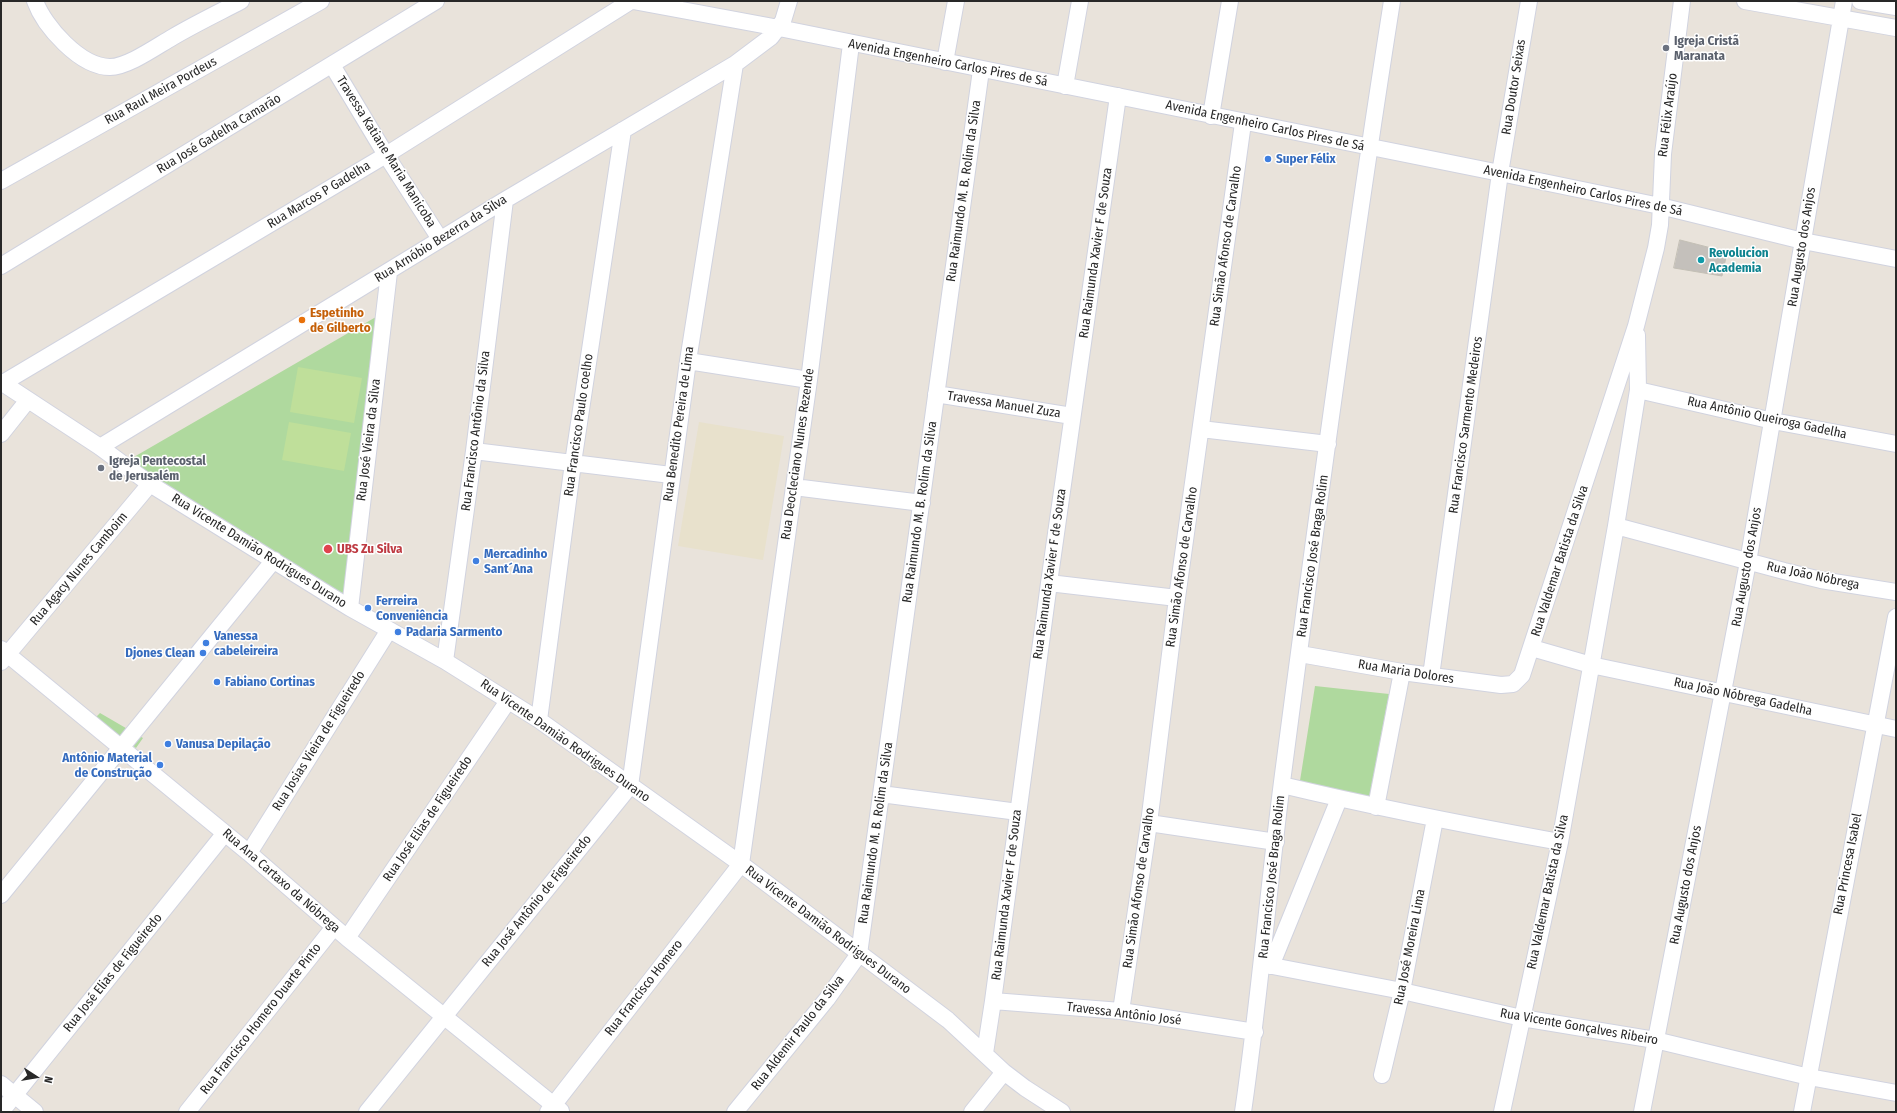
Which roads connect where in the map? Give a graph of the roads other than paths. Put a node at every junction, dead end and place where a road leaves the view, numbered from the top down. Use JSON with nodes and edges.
{"nodes":[{"id":1,"x":35,"y":1,"type":"edge"},
{"id":2,"x":241,"y":1,"type":"edge"},
{"id":3,"x":321,"y":1,"type":"edge"},
{"id":4,"x":436,"y":1,"type":"edge"},
{"id":5,"x":632,"y":1,"type":"edge"},
{"id":6,"x":789,"y":1,"type":"edge"},
{"id":7,"x":956,"y":1,"type":"edge"},
{"id":8,"x":1080,"y":1,"type":"edge"},
{"id":9,"x":1230,"y":1,"type":"edge"},
{"id":10,"x":1392,"y":1,"type":"edge"},
{"id":11,"x":1529,"y":1,"type":"edge"},
{"id":12,"x":1682,"y":1,"type":"edge"},
{"id":13,"x":1745,"y":1,"type":"edge"},
{"id":14,"x":1844,"y":1,"type":"edge"},
{"id":15,"x":1860,"y":1,"type":"edge"},
{"id":16,"x":674,"y":5,"type":"edge"},
{"id":17,"x":1896,"y":7,"type":"edge"},
{"id":18,"x":1840,"y":19,"type":"junction"},
{"id":19,"x":779,"y":28,"type":"junction"},
{"id":20,"x":1896,"y":28,"type":"edge"},
{"id":21,"x":851,"y":44,"type":"junction"},
{"id":22,"x":944,"y":62,"type":"junction"},
{"id":23,"x":735,"y":64,"type":"junction"},
{"id":24,"x":332,"y":65,"type":"junction"},
{"id":25,"x":981,"y":70,"type":"junction"},
{"id":26,"x":1065,"y":86,"type":"junction"},
{"id":27,"x":1118,"y":96,"type":"junction"},
{"id":28,"x":1211,"y":116,"type":"junction"},
{"id":29,"x":1243,"y":123,"type":"junction"},
{"id":30,"x":623,"y":130,"type":"junction"},
{"id":31,"x":1369,"y":148,"type":"junction"},
{"id":32,"x":386,"y":154,"type":"junction"},
{"id":33,"x":1500,"y":173,"type":"junction"},
{"id":34,"x":1,"y":181,"type":"edge"},
{"id":35,"x":505,"y":200,"type":"junction"},
{"id":36,"x":1660,"y":206,"type":"junction"},
{"id":37,"x":440,"y":239,"type":"junction"},
{"id":38,"x":1803,"y":241,"type":"junction"},
{"id":39,"x":1896,"y":259,"type":"edge"},
{"id":40,"x":1,"y":266,"type":"edge"},
{"id":41,"x":389,"y":272,"type":"junction"},
{"id":42,"x":1636,"y":326,"type":"junction"},
{"id":43,"x":688,"y":361,"type":"junction"},
{"id":44,"x":809,"y":380,"type":"junction"},
{"id":45,"x":2,"y":383,"type":"edge"},
{"id":46,"x":1638,"y":390,"type":"junction"},
{"id":47,"x":936,"y":394,"type":"junction"},
{"id":48,"x":28,"y":400,"type":"junction"},
{"id":49,"x":1072,"y":416,"type":"junction"},
{"id":50,"x":1773,"y":421,"type":"junction"},
{"id":51,"x":1201,"y":429,"type":"junction"},
{"id":52,"x":1,"y":434,"type":"edge"},
{"id":53,"x":1328,"y":444,"type":"junction"},
{"id":54,"x":1896,"y":444,"type":"edge"},
{"id":55,"x":100,"y":447,"type":"junction"},
{"id":56,"x":474,"y":451,"type":"junction"},
{"id":57,"x":573,"y":463,"type":"junction"},
{"id":58,"x":671,"y":475,"type":"junction"},
{"id":59,"x":150,"y":484,"type":"junction"},
{"id":60,"x":794,"y":487,"type":"junction"},
{"id":61,"x":922,"y":503,"type":"junction"},
{"id":62,"x":1616,"y":526,"type":"junction"},
{"id":63,"x":274,"y":560,"type":"junction"},
{"id":64,"x":1748,"y":562,"type":"junction"},
{"id":65,"x":1049,"y":583,"type":"junction"},
{"id":66,"x":1896,"y":592,"type":"edge"},
{"id":67,"x":1177,"y":598,"type":"junction"},
{"id":68,"x":350,"y":608,"type":"junction"},
{"id":69,"x":1896,"y":617,"type":"edge"},
{"id":70,"x":389,"y":630,"type":"junction"},
{"id":71,"x":1532,"y":648,"type":"junction"},
{"id":72,"x":1300,"y":654,"type":"junction"},
{"id":73,"x":3,"y":655,"type":"edge"},
{"id":74,"x":445,"y":661,"type":"junction"},
{"id":75,"x":1591,"y":665,"type":"junction"},
{"id":76,"x":1402,"y":672,"type":"junction"},
{"id":77,"x":1431,"y":676,"type":"junction"},
{"id":78,"x":1724,"y":694,"type":"junction"},
{"id":79,"x":508,"y":701,"type":"junction"},
{"id":80,"x":539,"y":720,"type":"junction"},
{"id":81,"x":1875,"y":724,"type":"junction"},
{"id":82,"x":1896,"y":729,"type":"edge"},
{"id":83,"x":122,"y":748,"type":"junction"},
{"id":84,"x":1282,"y":785,"type":"junction"},
{"id":85,"x":630,"y":786,"type":"junction"},
{"id":86,"x":881,"y":794,"type":"junction"},
{"id":87,"x":1338,"y":799,"type":"junction"},
{"id":88,"x":1376,"y":807,"type":"junction"},
{"id":89,"x":1018,"y":812,"type":"junction"},
{"id":90,"x":1435,"y":819,"type":"junction"},
{"id":91,"x":1149,"y":823,"type":"junction"},
{"id":92,"x":225,"y":833,"type":"junction"},
{"id":93,"x":1276,"y":842,"type":"junction"},
{"id":94,"x":1560,"y":842,"type":"junction"},
{"id":95,"x":249,"y":853,"type":"junction"},
{"id":96,"x":741,"y":864,"type":"junction"},
{"id":97,"x":1,"y":896,"type":"edge"},
{"id":98,"x":334,"y":927,"type":"junction"},
{"id":99,"x":347,"y":938,"type":"junction"},
{"id":100,"x":859,"y":954,"type":"junction"},
{"id":101,"x":1267,"y":965,"type":"junction"},
{"id":102,"x":1402,"y":991,"type":"junction"},
{"id":103,"x":993,"y":1001,"type":"junction"},
{"id":104,"x":1121,"y":1011,"type":"junction"},
{"id":105,"x":444,"y":1016,"type":"junction"},
{"id":106,"x":1522,"y":1018,"type":"junction"},
{"id":107,"x":1255,"y":1032,"type":"junction"},
{"id":108,"x":1655,"y":1040,"type":"junction"},
{"id":109,"x":985,"y":1053,"type":"junction"},
{"id":110,"x":1004,"y":1072,"type":"junction"},
{"id":111,"x":1382,"y":1075,"type":"dead end"},
{"id":112,"x":1809,"y":1077,"type":"junction"},
{"id":113,"x":1,"y":1084,"type":"edge"},
{"id":114,"x":1896,"y":1093,"type":"edge"},
{"id":115,"x":15,"y":1095,"type":"junction"},
{"id":116,"x":554,"y":1110,"type":"edge"},
{"id":117,"x":1,"y":1112,"type":"edge"},
{"id":118,"x":35,"y":1112,"type":"edge"},
{"id":119,"x":187,"y":1112,"type":"edge"},
{"id":120,"x":367,"y":1112,"type":"edge"},
{"id":121,"x":736,"y":1112,"type":"edge"},
{"id":122,"x":972,"y":1112,"type":"edge"},
{"id":123,"x":1062,"y":1112,"type":"edge"},
{"id":124,"x":1243,"y":1112,"type":"edge"},
{"id":125,"x":1502,"y":1112,"type":"edge"},
{"id":126,"x":1642,"y":1112,"type":"edge"},
{"id":127,"x":1802,"y":1112,"type":"edge"}],
"edges":[{"from":1,"to":2,"type":"street"},
{"from":3,"to":34,"type":"street","name":"Rua Raul Meira Pordeus"},
{"from":4,"to":24,"type":"street","name":"Rua José Gadelha Camarão"},
{"from":5,"to":16,"type":"street","name":"Avenida Engenheiro Carlos Pires de Sá"},
{"from":5,"to":32,"type":"street","name":"Rua Marcos P Gadelha"},
{"from":6,"to":19,"type":"street"},
{"from":7,"to":22,"type":"street"},
{"from":8,"to":26,"type":"street"},
{"from":9,"to":28,"type":"street"},
{"from":10,"to":31,"type":"street","name":"Rua Francisco José Braga Rolim"},
{"from":11,"to":33,"type":"street","name":"Rua Doutor Seixas"},
{"from":12,"to":36,"type":"street","name":"Rua Félix Araújo"},
{"from":13,"to":18,"type":"street"},
{"from":14,"to":18,"type":"street","name":"Rua Augusto dos Anjos"},
{"from":15,"to":17,"type":"street"},
{"from":16,"to":19,"type":"street","name":"Avenida Engenheiro Carlos Pires de Sá"},
{"from":18,"to":20,"type":"street"},
{"from":18,"to":38,"type":"street","name":"Rua Augusto dos Anjos"},
{"from":19,"to":21,"type":"street","name":"Avenida Engenheiro Carlos Pires de Sá"},
{"from":19,"to":23,"type":"street","name":"Rua Arnóbio Bezerra da Silva"},
{"from":21,"to":22,"type":"street","name":"Avenida Engenheiro Carlos Pires de Sá"},
{"from":21,"to":44,"type":"street","name":"Rua Deocleciano Nunes Rezende"},
{"from":22,"to":25,"type":"street","name":"Avenida Engenheiro Carlos Pires de Sá"},
{"from":23,"to":30,"type":"street","name":"Rua Arnóbio Bezerra da Silva"},
{"from":23,"to":43,"type":"street","name":"Rua Benedito Pereira de Lima"},
{"from":24,"to":32,"type":"street","name":"Travessa Katiane Maria Manicoba"},
{"from":24,"to":40,"type":"street","name":"Rua José Gadelha Camarão"},
{"from":25,"to":26,"type":"street","name":"Avenida Engenheiro Carlos Pires de Sá"},
{"from":25,"to":47,"type":"street","name":"Rua Raimundo M. B. Rolim da Silva"},
{"from":26,"to":27,"type":"street","name":"Avenida Engenheiro Carlos Pires de Sá"},
{"from":27,"to":28,"type":"street","name":"Avenida Engenheiro Carlos Pires de Sá"},
{"from":27,"to":49,"type":"street","name":"Rua Raimunda Xavier F de Souza"},
{"from":28,"to":29,"type":"street","name":"Avenida Engenheiro Carlos Pires de Sá"},
{"from":29,"to":31,"type":"street","name":"Avenida Engenheiro Carlos Pires de Sá"},
{"from":29,"to":51,"type":"street","name":"Rua Simão Afonso de Carvalho"},
{"from":30,"to":35,"type":"street","name":"Rua Arnóbio Bezerra da Silva"},
{"from":30,"to":57,"type":"street","name":"Rua Francisco Paulo coelho"},
{"from":31,"to":33,"type":"street","name":"Avenida Engenheiro Carlos Pires de Sá"},
{"from":31,"to":53,"type":"street","name":"Rua Francisco José Braga Rolim"},
{"from":32,"to":37,"type":"street","name":"Travessa Katiane Maria Manicoba"},
{"from":32,"to":45,"type":"street","name":"Rua Marcos P Gadelha"},
{"from":33,"to":36,"type":"street","name":"Avenida Engenheiro Carlos Pires de Sá"},
{"from":33,"to":77,"type":"street","name":"Rua Francisco Sarmento Medeiros"},
{"from":35,"to":37,"type":"street","name":"Rua Arnóbio Bezerra da Silva"},
{"from":35,"to":56,"type":"street","name":"Rua Francisco Antônio da Silva"},
{"from":36,"to":38,"type":"street","name":"Avenida Engenheiro Carlos Pires de Sá"},
{"from":36,"to":42,"type":"street","name":"Rua Valdemar Batista da Silva"},
{"from":37,"to":41,"type":"street","name":"Rua Arnóbio Bezerra da Silva"},
{"from":38,"to":39,"type":"street","name":"Avenida Engenheiro Carlos Pires de Sá"},
{"from":38,"to":50,"type":"street","name":"Rua Augusto dos Anjos"},
{"from":41,"to":55,"type":"street","name":"Rua Arnóbio Bezerra da Silva"},
{"from":41,"to":68,"type":"street","name":"Rua José Vieira da Silva"},
{"from":42,"to":46,"type":"street"},
{"from":42,"to":71,"type":"street","name":"Rua Valdemar Batista da Silva"},
{"from":43,"to":44,"type":"street"},
{"from":43,"to":58,"type":"street","name":"Rua Benedito Pereira de Lima"},
{"from":44,"to":60,"type":"street","name":"Rua Deocleciano Nunes Rezende"},
{"from":45,"to":48,"type":"street","name":"Rua Vicente Damião Rodrigues Durano"},
{"from":46,"to":50,"type":"street","name":"Rua Antônio Queiroga Gadelha"},
{"from":46,"to":62,"type":"street"},
{"from":47,"to":49,"type":"street","name":"Travessa Manuel Zuza"},
{"from":47,"to":61,"type":"street","name":"Rua Raimundo M. B. Rolim da Silva"},
{"from":48,"to":52,"type":"street"},
{"from":48,"to":55,"type":"street","name":"Rua Vicente Damião Rodrigues Durano"},
{"from":49,"to":65,"type":"street","name":"Rua Raimunda Xavier F de Souza"},
{"from":50,"to":54,"type":"street","name":"Rua Antônio Queiroga Gadelha"},
{"from":50,"to":64,"type":"street","name":"Rua Augusto dos Anjos"},
{"from":51,"to":53,"type":"street"},
{"from":51,"to":67,"type":"street","name":"Rua Simão Afonso de Carvalho"},
{"from":53,"to":72,"type":"street","name":"Rua Francisco José Braga Rolim"},
{"from":55,"to":59,"type":"street","name":"Rua Vicente Damião Rodrigues Durano"},
{"from":56,"to":57,"type":"street"},
{"from":56,"to":74,"type":"street","name":"Rua Francisco Antônio da Silva"},
{"from":57,"to":58,"type":"street"},
{"from":57,"to":80,"type":"street","name":"Rua Francisco Paulo coelho"},
{"from":58,"to":85,"type":"street","name":"Rua Benedito Pereira de Lima"},
{"from":59,"to":63,"type":"street","name":"Rua Vicente Damião Rodrigues Durano"},
{"from":59,"to":73,"type":"street","name":"Rua Agacy Nunes Camboim"},
{"from":60,"to":61,"type":"street"},
{"from":60,"to":96,"type":"street","name":"Rua Deocleciano Nunes Rezende"},
{"from":61,"to":86,"type":"street","name":"Rua Raimundo M. B. Rolim da Silva"},
{"from":62,"to":64,"type":"street","name":"Rua João Nóbrega"},
{"from":62,"to":75,"type":"street"},
{"from":63,"to":68,"type":"street","name":"Rua Vicente Damião Rodrigues Durano"},
{"from":63,"to":83,"type":"street"},
{"from":64,"to":66,"type":"street","name":"Rua João Nóbrega"},
{"from":64,"to":78,"type":"street","name":"Rua Augusto dos Anjos"},
{"from":65,"to":67,"type":"street"},
{"from":65,"to":89,"type":"street","name":"Rua Raimunda Xavier F de Souza"},
{"from":67,"to":91,"type":"street","name":"Rua Simão Afonso de Carvalho"},
{"from":68,"to":70,"type":"street","name":"Rua Vicente Damião Rodrigues Durano"},
{"from":69,"to":81,"type":"street","name":"Rua Princesa Isabel"},
{"from":70,"to":74,"type":"street","name":"Rua Vicente Damião Rodrigues Durano"},
{"from":70,"to":95,"type":"street","name":"Rua Josias Vieira de Figueiredo"},
{"from":71,"to":75,"type":"street","name":"Rua Valdemar Batista da Silva"},
{"from":71,"to":77,"type":"street","name":"Rua Maria Dolores"},
{"from":72,"to":76,"type":"street","name":"Rua Maria Dolores"},
{"from":72,"to":84,"type":"street","name":"Rua Francisco José Braga Rolim"},
{"from":73,"to":83,"type":"street","name":"Rua Ana Cartaxo da Nóbrega"},
{"from":74,"to":79,"type":"street","name":"Rua Vicente Damião Rodrigues Durano"},
{"from":75,"to":78,"type":"street","name":"Rua João Nóbrega Gadelha"},
{"from":75,"to":94,"type":"street","name":"Rua Valdemar Batista da Silva"},
{"from":76,"to":77,"type":"street","name":"Rua Maria Dolores"},
{"from":76,"to":88,"type":"street"},
{"from":78,"to":81,"type":"street","name":"Rua João Nóbrega Gadelha"},
{"from":78,"to":108,"type":"street","name":"Rua Augusto dos Anjos"},
{"from":79,"to":80,"type":"street","name":"Rua Vicente Damião Rodrigues Durano"},
{"from":79,"to":99,"type":"street","name":"Rua José Elias de Figueiredo"},
{"from":80,"to":85,"type":"street","name":"Rua Vicente Damião Rodrigues Durano"},
{"from":81,"to":82,"type":"street","name":"Rua João Nóbrega Gadelha"},
{"from":81,"to":112,"type":"street","name":"Rua Princesa Isabel"},
{"from":83,"to":92,"type":"street","name":"Rua Ana Cartaxo da Nóbrega"},
{"from":83,"to":97,"type":"street"},
{"from":84,"to":87,"type":"street"},
{"from":84,"to":93,"type":"street","name":"Rua Francisco José Braga Rolim"},
{"from":85,"to":96,"type":"street","name":"Rua Vicente Damião Rodrigues Durano"},
{"from":85,"to":105,"type":"street","name":"Rua José Antônio de Figueiredo"},
{"from":86,"to":89,"type":"street"},
{"from":86,"to":100,"type":"street","name":"Rua Raimundo M. B. Rolim da Silva"},
{"from":87,"to":88,"type":"street"},
{"from":87,"to":101,"type":"street"},
{"from":88,"to":90,"type":"street"},
{"from":89,"to":103,"type":"street","name":"Rua Raimunda Xavier F de Souza"},
{"from":90,"to":94,"type":"street"},
{"from":90,"to":102,"type":"street","name":"Rua José Moreira Lima"},
{"from":91,"to":93,"type":"street"},
{"from":91,"to":104,"type":"street","name":"Rua Simão Afonso de Carvalho"},
{"from":92,"to":95,"type":"street","name":"Rua Ana Cartaxo da Nóbrega"},
{"from":92,"to":115,"type":"street","name":"Rua José Elias de Figueiredo"},
{"from":93,"to":101,"type":"street","name":"Rua Francisco José Braga Rolim"},
{"from":94,"to":106,"type":"street","name":"Rua Valdemar Batista da Silva"},
{"from":95,"to":98,"type":"street","name":"Rua Ana Cartaxo da Nóbrega"},
{"from":96,"to":100,"type":"street","name":"Rua Vicente Damião Rodrigues Durano"},
{"from":96,"to":116,"type":"street","name":"Rua Francisco Homero"},
{"from":98,"to":99,"type":"street","name":"Rua Ana Cartaxo da Nóbrega"},
{"from":98,"to":119,"type":"street","name":"Rua Francisco Homero Duarte Pinto"},
{"from":99,"to":105,"type":"street","name":"Rua Ana Cartaxo da Nóbrega"},
{"from":100,"to":109,"type":"street","name":"Rua Vicente Damião Rodrigues Durano"},
{"from":100,"to":121,"type":"street","name":"Rua Aldemir Paulo da Silva"},
{"from":101,"to":102,"type":"street","name":"Rua Vicente Gonçalves Ribeiro"},
{"from":101,"to":107,"type":"street","name":"Rua Francisco José Braga Rolim"},
{"from":102,"to":106,"type":"street","name":"Rua Vicente Gonçalves Ribeiro"},
{"from":102,"to":111,"type":"street","name":"Rua José Moreira Lima"},
{"from":103,"to":104,"type":"street","name":"Travessa Antônio José"},
{"from":103,"to":109,"type":"street","name":"Rua Raimunda Xavier F de Souza"},
{"from":104,"to":107,"type":"street","name":"Travessa Antônio José"},
{"from":105,"to":116,"type":"street","name":"Rua Ana Cartaxo da Nóbrega"},
{"from":105,"to":120,"type":"street","name":"Rua José Antônio de Figueiredo"},
{"from":106,"to":108,"type":"street","name":"Rua Vicente Gonçalves Ribeiro"},
{"from":106,"to":125,"type":"street","name":"Rua Valdemar Batista da Silva"},
{"from":107,"to":124,"type":"street","name":"Rua Francisco José Braga Rolim"},
{"from":108,"to":112,"type":"street","name":"Rua Vicente Gonçalves Ribeiro"},
{"from":108,"to":126,"type":"street","name":"Rua Augusto dos Anjos"},
{"from":109,"to":110,"type":"street","name":"Rua Vicente Damião Rodrigues Durano"},
{"from":110,"to":122,"type":"street"},
{"from":110,"to":123,"type":"street","name":"Rua Vicente Damião Rodrigues Durano"},
{"from":112,"to":114,"type":"street","name":"Rua Vicente Gonçalves Ribeiro"},
{"from":112,"to":127,"type":"street","name":"Rua Princesa Isabel"},
{"from":113,"to":115,"type":"street"},
{"from":115,"to":117,"type":"street","name":"Rua José Elias de Figueiredo"},
{"from":115,"to":118,"type":"street"}]}
